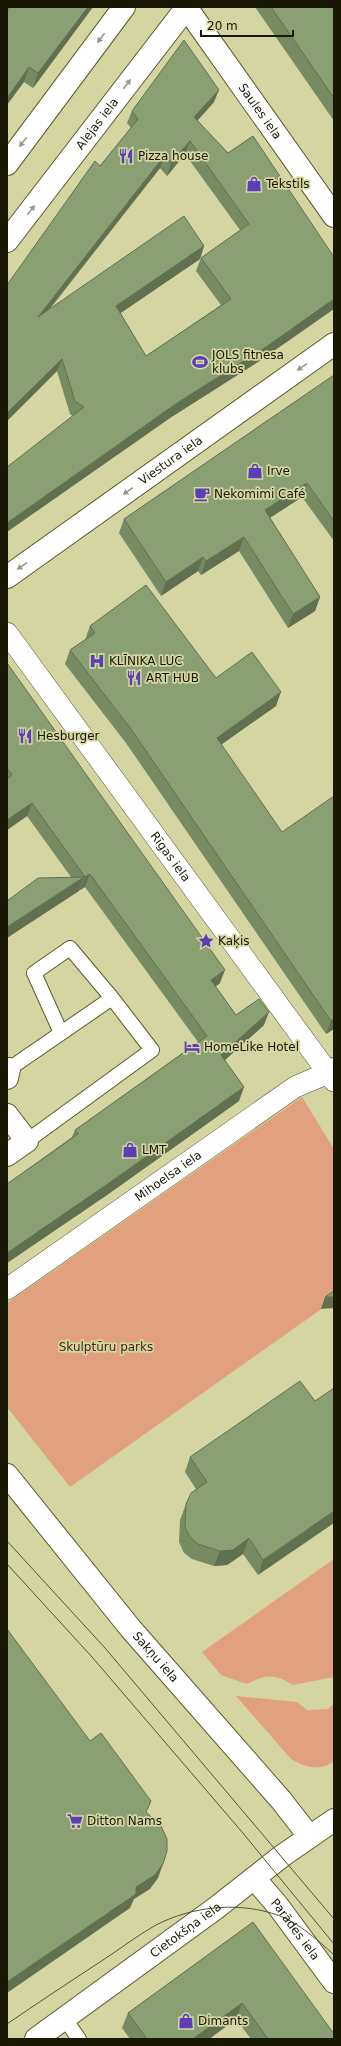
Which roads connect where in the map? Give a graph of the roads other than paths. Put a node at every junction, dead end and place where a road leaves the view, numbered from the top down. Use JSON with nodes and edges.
{"nodes":[{"id":1,"x":124,"y":7,"type":"edge"},
{"id":2,"x":186,"y":7,"type":"edge"},
{"id":3,"x":7,"y":164,"type":"edge"},
{"id":4,"x":334,"y":216,"type":"edge"},
{"id":5,"x":7,"y":241,"type":"edge"},
{"id":6,"x":334,"y":344,"type":"edge"},
{"id":7,"x":7,"y":577,"type":"edge"},
{"id":8,"x":7,"y":633,"type":"edge"},
{"id":9,"x":112,"y":998,"type":"junction"},
{"id":10,"x":61,"y":1033,"type":"junction"},
{"id":11,"x":8,"y":1072,"type":"edge"},
{"id":12,"x":332,"y":1074,"type":"edge"},
{"id":13,"x":7,"y":1115,"type":"edge"},
{"id":14,"x":27,"y":1141,"type":"junction"},
{"id":15,"x":7,"y":1155,"type":"edge"},
{"id":16,"x":7,"y":1289,"type":"edge"},
{"id":17,"x":7,"y":1475,"type":"edge"},
{"id":18,"x":334,"y":1820,"type":"edge"},
{"id":19,"x":309,"y":1836,"type":"junction"},
{"id":20,"x":254,"y":1878,"type":"junction"},
{"id":21,"x":334,"y":1982,"type":"edge"},
{"id":22,"x":65,"y":2019,"type":"junction"},
{"id":23,"x":36,"y":2039,"type":"edge"},
{"id":24,"x":79,"y":2039,"type":"edge"}],
"edges":[{"from":1,"to":3,"type":"street","one_way":true},
{"from":2,"to":4,"type":"street","name":"Saules iela"},
{"from":5,"to":2,"type":"street","name":"Alejas iela","one_way":true},
{"from":6,"to":7,"type":"street","name":"Viestura iela","one_way":true},
{"from":8,"to":12,"type":"street","name":"Rīgas iela"},
{"from":9,"to":10,"type":"lane"},
{"from":9,"to":10,"type":"lane"},
{"from":9,"to":14,"type":"lane"},
{"from":10,"to":11,"type":"lane"},
{"from":12,"to":16,"type":"street","name":"Mihoelsa iela"},
{"from":13,"to":14,"type":"street"},
{"from":14,"to":15,"type":"street"},
{"from":17,"to":19,"type":"street","name":"Sakņu iela"},
{"from":18,"to":19,"type":"street","name":"Cietokšņa iela"},
{"from":19,"to":20,"type":"street","name":"Cietokšņa iela"},
{"from":20,"to":21,"type":"street","name":"Parādes iela"},
{"from":20,"to":22,"type":"street","name":"Cietokšņa iela"},
{"from":22,"to":23,"type":"street","name":"Cietokšņa iela"},
{"from":22,"to":24,"type":"lane"}]}
